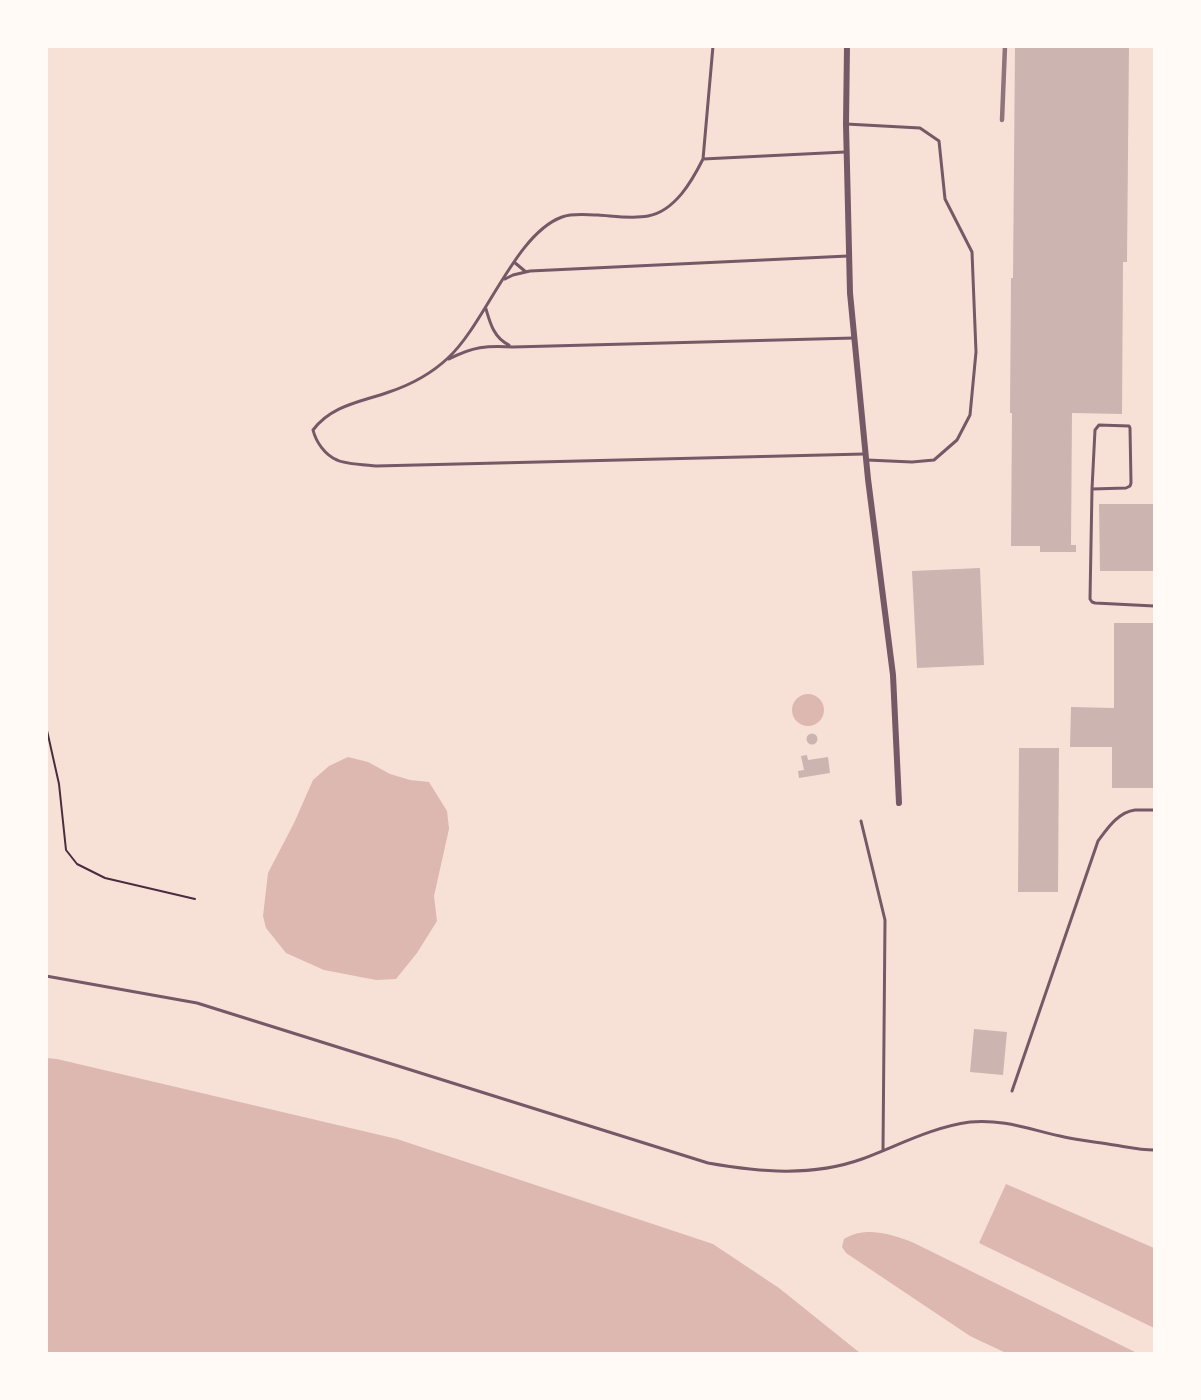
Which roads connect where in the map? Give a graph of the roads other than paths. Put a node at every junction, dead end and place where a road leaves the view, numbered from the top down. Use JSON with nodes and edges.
{"nodes":[{"id":1,"x":713,"y":46,"type":"edge"},
{"id":2,"x":847,"y":46,"type":"edge"},
{"id":3,"x":846,"y":124,"type":"junction"},
{"id":4,"x":846,"y":152,"type":"junction"},
{"id":5,"x":703,"y":159,"type":"junction"},
{"id":6,"x":849,"y":256,"type":"junction"},
{"id":7,"x":514,"y":262,"type":"junction"},
{"id":8,"x":526,"y":272,"type":"junction"},
{"id":9,"x":503,"y":279,"type":"junction"},
{"id":10,"x":486,"y":308,"type":"junction"},
{"id":11,"x":854,"y":339,"type":"junction"},
{"id":12,"x":513,"y":346,"type":"junction"},
{"id":13,"x":445,"y":361,"type":"junction"},
{"id":14,"x":867,"y":457,"type":"junction"},
{"id":15,"x":1092,"y":489,"type":"junction"},
{"id":16,"x":1155,"y":606,"type":"edge"},
{"id":17,"x":899,"y":803,"type":"dead end"},
{"id":18,"x":1155,"y":810,"type":"edge"},
{"id":19,"x":861,"y":821,"type":"dead end"},
{"id":20,"x":46,"y":976,"type":"edge"},
{"id":21,"x":1012,"y":1091,"type":"dead end"},
{"id":22,"x":883,"y":1150,"type":"junction"},
{"id":23,"x":1155,"y":1150,"type":"edge"}],
"edges":[{"from":1,"to":5,"type":"lane"},
{"from":2,"to":3,"type":"street"},
{"from":3,"to":4,"type":"street"},
{"from":3,"to":14,"type":"lane"},
{"from":4,"to":5,"type":"lane"},
{"from":4,"to":6,"type":"street"},
{"from":5,"to":7,"type":"lane"},
{"from":6,"to":8,"type":"lane"},
{"from":6,"to":11,"type":"street"},
{"from":7,"to":8,"type":"lane"},
{"from":7,"to":9,"type":"lane"},
{"from":8,"to":9,"type":"lane"},
{"from":9,"to":10,"type":"lane"},
{"from":10,"to":12,"type":"lane"},
{"from":10,"to":13,"type":"lane"},
{"from":11,"to":12,"type":"lane"},
{"from":11,"to":14,"type":"street"},
{"from":12,"to":13,"type":"lane"},
{"from":13,"to":14,"type":"lane"},
{"from":14,"to":17,"type":"street"},
{"from":15,"to":15,"type":"lane"},
{"from":15,"to":16,"type":"lane"},
{"from":18,"to":21,"type":"lane"},
{"from":19,"to":22,"type":"lane"},
{"from":20,"to":22,"type":"lane"},
{"from":22,"to":23,"type":"lane"}]}
